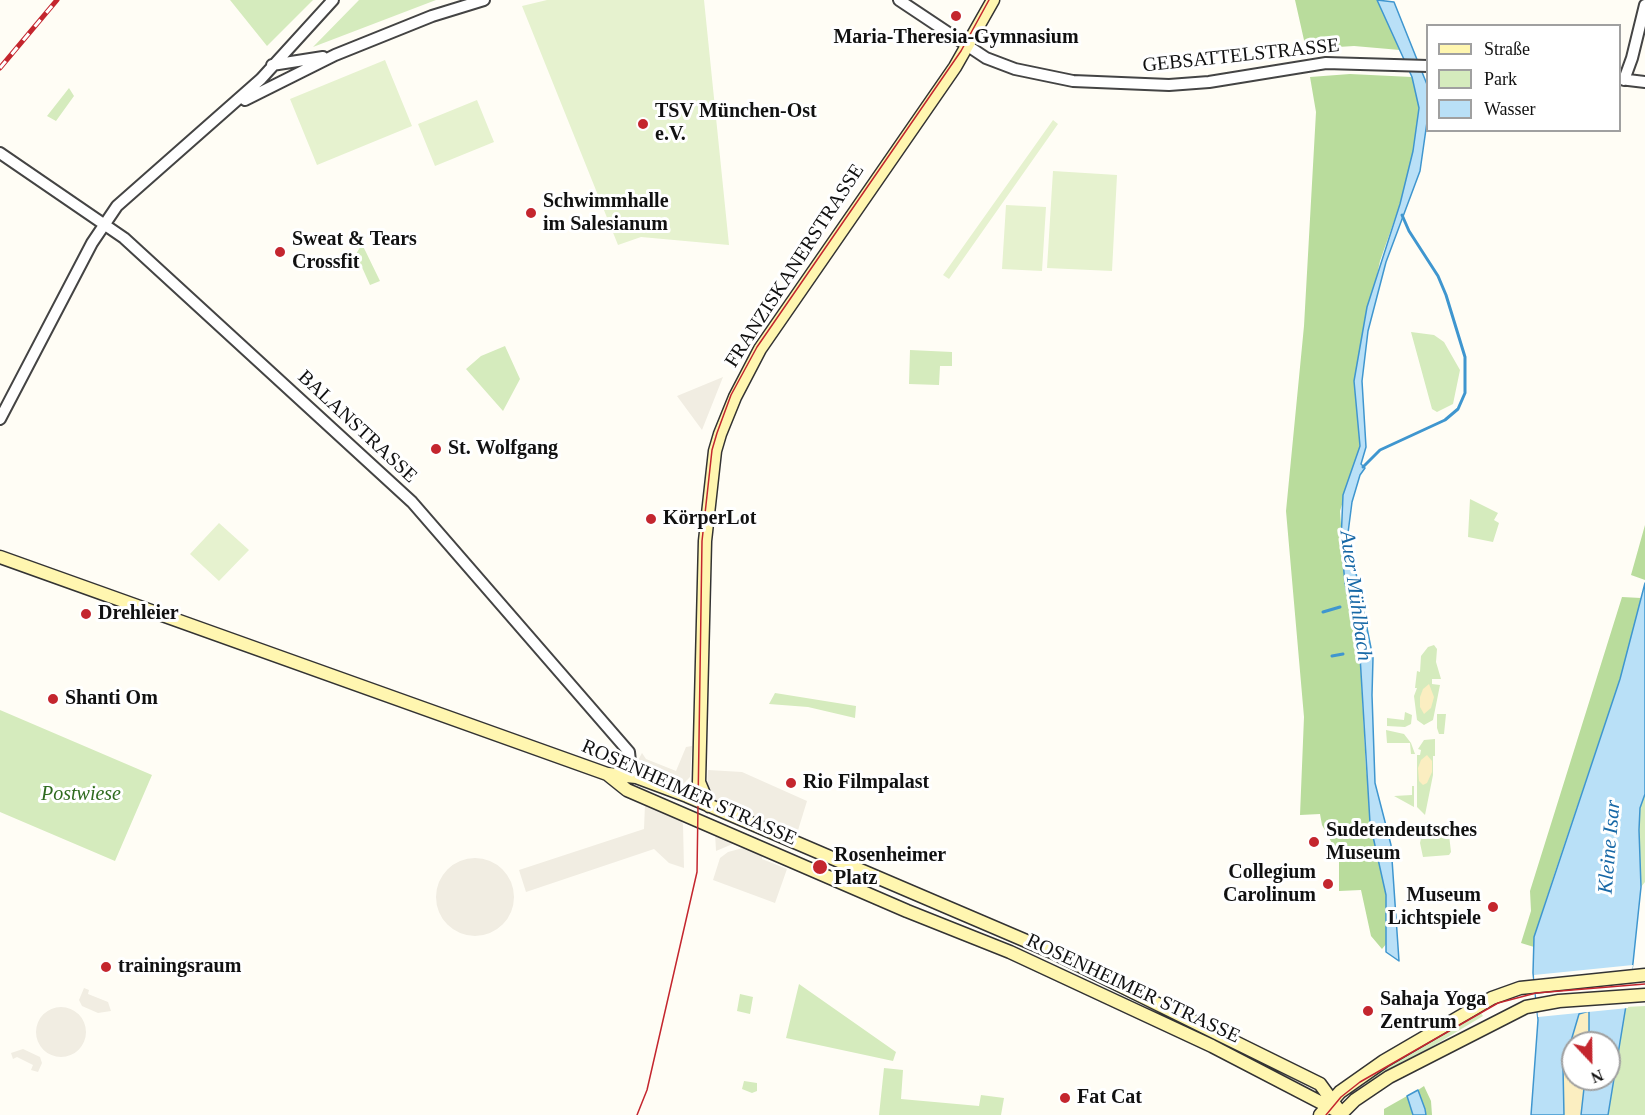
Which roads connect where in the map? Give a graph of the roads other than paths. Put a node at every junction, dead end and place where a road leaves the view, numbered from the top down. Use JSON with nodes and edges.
{"nodes":[{"id":1,"x":333,"y":0,"type":"edge"},
{"id":2,"x":484,"y":0,"type":"edge"},
{"id":3,"x":899,"y":0,"type":"edge"},
{"id":4,"x":993,"y":0,"type":"edge"},
{"id":5,"x":1645,"y":5,"type":"edge"},
{"id":6,"x":968,"y":46,"type":"junction"},
{"id":7,"x":335,"y":55,"type":"junction"},
{"id":8,"x":272,"y":65,"type":"junction"},
{"id":9,"x":1426,"y":66,"type":"edge"},
{"id":10,"x":1622,"y":79,"type":"edge"},
{"id":11,"x":1645,"y":82,"type":"edge"},
{"id":12,"x":226,"y":110,"type":"junction"},
{"id":13,"x":0,"y":153,"type":"edge"},
{"id":14,"x":105,"y":224,"type":"junction"},
{"id":15,"x":0,"y":419,"type":"edge"},
{"id":16,"x":0,"y":557,"type":"edge"},
{"id":17,"x":607,"y":774,"type":"junction"},
{"id":18,"x":636,"y":777,"type":"junction"},
{"id":19,"x":699,"y":782,"type":"junction"},
{"id":20,"x":694,"y":799,"type":"junction"},
{"id":21,"x":709,"y":806,"type":"junction"},
{"id":22,"x":1640,"y":976,"type":"edge"},
{"id":23,"x":1640,"y":995,"type":"edge"},
{"id":24,"x":1384,"y":1061,"type":"junction"},
{"id":25,"x":1320,"y":1084,"type":"junction"},
{"id":26,"x":1326,"y":1107,"type":"edge"},
{"id":27,"x":1340,"y":1114,"type":"edge"}],
"edges":[{"from":1,"to":8,"type":"street"},
{"from":2,"to":7,"type":"street"},
{"from":3,"to":6,"type":"street","name":"GEBSATTELSTRASSE"},
{"from":4,"to":6,"type":"main road","name":"FRANZISKANERSTRASSE"},
{"from":5,"to":10,"type":"street"},
{"from":6,"to":9,"type":"street","name":"GEBSATTELSTRASSE"},
{"from":6,"to":19,"type":"main road","name":"FRANZISKANERSTRASSE"},
{"from":7,"to":8,"type":"street"},
{"from":7,"to":12,"type":"street"},
{"from":8,"to":12,"type":"street"},
{"from":10,"to":11,"type":"street"},
{"from":12,"to":14,"type":"street"},
{"from":13,"to":14,"type":"street","name":"BALANSTRASSE"},
{"from":14,"to":15,"type":"street"},
{"from":14,"to":18,"type":"street","name":"BALANSTRASSE"},
{"from":16,"to":17,"type":"main road","name":"ROSENHEIMER STRASSE"},
{"from":17,"to":18,"type":"main road"},
{"from":17,"to":26,"type":"main road","name":"ROSENHEIMER STRASSE"},
{"from":18,"to":20,"type":"main road"},
{"from":19,"to":20,"type":"main road","name":"FRANZISKANERSTRASSE"},
{"from":19,"to":21,"type":"main road","name":"FRANZISKANERSTRASSE"},
{"from":20,"to":21,"type":"main road"},
{"from":21,"to":25,"type":"main road","name":"ROSENHEIMER STRASSE"},
{"from":22,"to":24,"type":"main road"},
{"from":23,"to":27,"type":"main road","name":"ROSENHEIMER STRASSE"},
{"from":24,"to":25,"type":"main road"},
{"from":24,"to":26,"type":"main road"},
{"from":25,"to":26,"type":"main road","name":"ROSENHEIMER STRASSE"},
{"from":26,"to":27,"type":"main road","name":"ROSENHEIMER STRASSE"}]}
